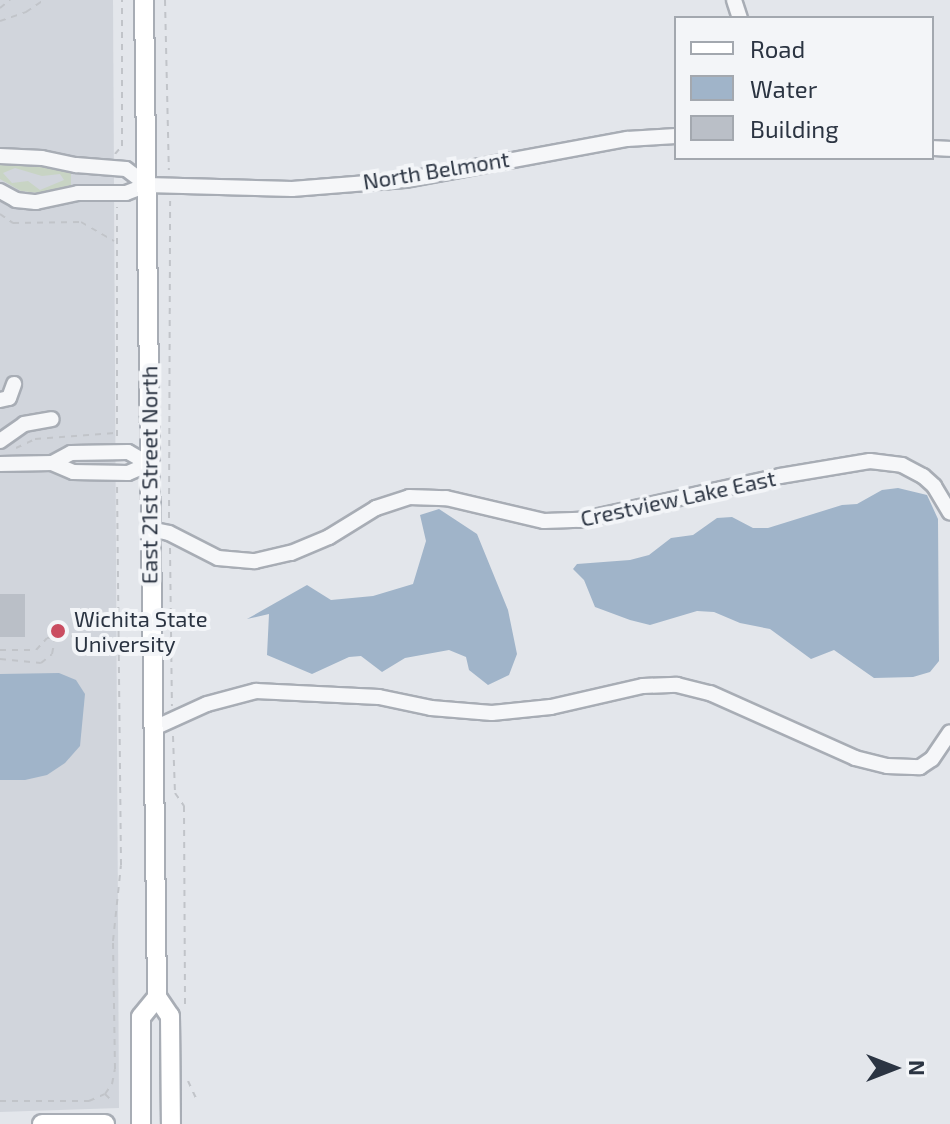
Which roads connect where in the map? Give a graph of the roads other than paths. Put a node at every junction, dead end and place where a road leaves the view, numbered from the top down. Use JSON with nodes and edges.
{"nodes":[{"id":1,"x":144,"y":0,"type":"edge"},
{"id":2,"x":674,"y":136,"type":"edge"},
{"id":3,"x":0,"y":156,"type":"edge"},
{"id":4,"x":147,"y":185,"type":"junction"},
{"id":5,"x":0,"y":191,"type":"edge"},
{"id":6,"x":14,"y":384,"type":"dead end"},
{"id":7,"x":0,"y":400,"type":"edge"},
{"id":8,"x":52,"y":419,"type":"dead end"},
{"id":9,"x":0,"y":441,"type":"edge"},
{"id":10,"x":52,"y":463,"type":"junction"},
{"id":11,"x":0,"y":464,"type":"edge"},
{"id":12,"x":149,"y":464,"type":"junction"},
{"id":13,"x":950,"y":513,"type":"edge"},
{"id":14,"x":150,"y":529,"type":"junction"},
{"id":15,"x":152,"y":729,"type":"junction"},
{"id":16,"x":950,"y":732,"type":"edge"},
{"id":17,"x":157,"y":997,"type":"junction"},
{"id":18,"x":42,"y":1124,"type":"edge"},
{"id":19,"x":105,"y":1124,"type":"edge"},
{"id":20,"x":141,"y":1124,"type":"edge"},
{"id":21,"x":171,"y":1124,"type":"edge"}],
"edges":[{"from":1,"to":4,"type":"main road","name":"East 21st Street North"},
{"from":2,"to":4,"type":"street","name":"North Belmont"},
{"from":3,"to":4,"type":"street"},
{"from":4,"to":5,"type":"street"},
{"from":4,"to":12,"type":"main road","name":"East 21st Street North"},
{"from":6,"to":7,"type":"street"},
{"from":8,"to":9,"type":"street"},
{"from":10,"to":11,"type":"street"},
{"from":10,"to":12,"type":"street"},
{"from":10,"to":12,"type":"street"},
{"from":12,"to":14,"type":"main road","name":"East 21st Street North"},
{"from":13,"to":14,"type":"street","name":"Crestview Lake East"},
{"from":14,"to":15,"type":"main road","name":"East 21st Street North"},
{"from":15,"to":16,"type":"street"},
{"from":15,"to":17,"type":"main road","name":"East 21st Street North"},
{"from":17,"to":20,"type":"main road","name":"East 21st Street North"},
{"from":17,"to":21,"type":"main road","name":"East 21st Street North"},
{"from":18,"to":19,"type":"main road"}]}
